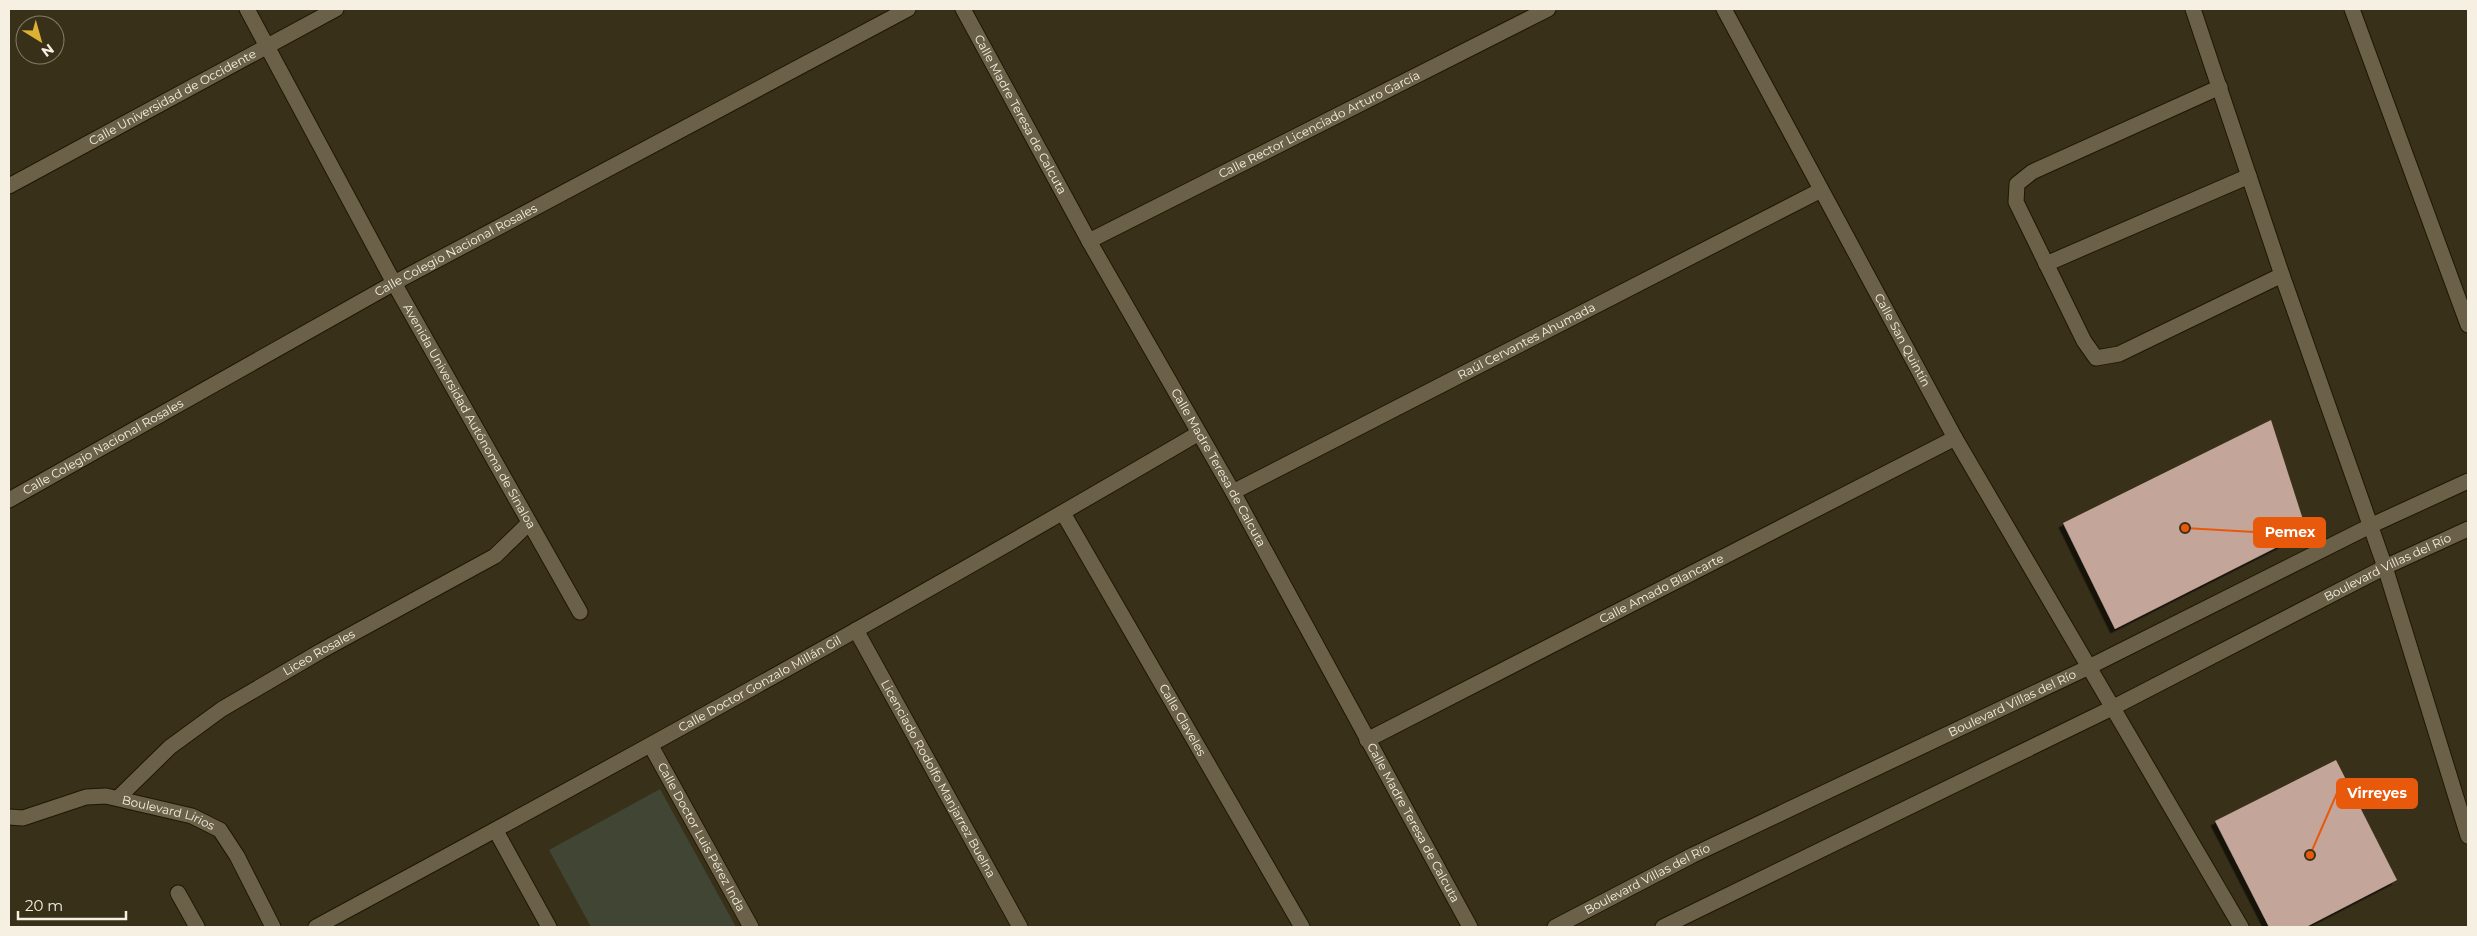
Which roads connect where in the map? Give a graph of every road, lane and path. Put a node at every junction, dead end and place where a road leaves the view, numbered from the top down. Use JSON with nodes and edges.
{"nodes":[{"id":1,"x":247,"y":9,"type":"edge"},
{"id":2,"x":336,"y":9,"type":"edge"},
{"id":3,"x":908,"y":9,"type":"edge"},
{"id":4,"x":963,"y":9,"type":"edge"},
{"id":5,"x":1548,"y":9,"type":"edge"},
{"id":6,"x":1724,"y":9,"type":"edge"},
{"id":7,"x":2193,"y":9,"type":"edge"},
{"id":8,"x":2352,"y":9,"type":"edge"},
{"id":9,"x":267,"y":46,"type":"junction"},
{"id":10,"x":2220,"y":87,"type":"junction"},
{"id":11,"x":2249,"y":176,"type":"junction"},
{"id":12,"x":9,"y":186,"type":"edge"},
{"id":13,"x":1821,"y":190,"type":"junction"},
{"id":14,"x":1090,"y":240,"type":"junction"},
{"id":15,"x":2046,"y":264,"type":"junction"},
{"id":16,"x":2282,"y":275,"type":"junction"},
{"id":17,"x":394,"y":283,"type":"junction"},
{"id":18,"x":2468,"y":325,"type":"edge"},
{"id":19,"x":1199,"y":433,"type":"junction"},
{"id":20,"x":1955,"y":438,"type":"junction"},
{"id":21,"x":2468,"y":481,"type":"edge"},
{"id":22,"x":1233,"y":492,"type":"junction"},
{"id":23,"x":9,"y":500,"type":"edge"},
{"id":24,"x":1063,"y":513,"type":"junction"},
{"id":25,"x":529,"y":523,"type":"junction"},
{"id":26,"x":2370,"y":526,"type":"junction"},
{"id":27,"x":2468,"y":529,"type":"edge"},
{"id":28,"x":2385,"y":567,"type":"junction"},
{"id":29,"x":580,"y":612,"type":"dead end"},
{"id":30,"x":856,"y":630,"type":"junction"},
{"id":31,"x":2088,"y":668,"type":"junction"},
{"id":32,"x":2112,"y":708,"type":"junction"},
{"id":33,"x":1368,"y":740,"type":"junction"},
{"id":34,"x":651,"y":746,"type":"junction"},
{"id":35,"x":119,"y":797,"type":"junction"},
{"id":36,"x":9,"y":817,"type":"edge"},
{"id":37,"x":496,"y":830,"type":"junction"},
{"id":38,"x":2468,"y":836,"type":"edge"},
{"id":39,"x":178,"y":893,"type":"dead end"},
{"id":40,"x":197,"y":927,"type":"edge"},
{"id":41,"x":273,"y":927,"type":"edge"},
{"id":42,"x":316,"y":927,"type":"edge"},
{"id":43,"x":549,"y":927,"type":"edge"},
{"id":44,"x":751,"y":927,"type":"edge"},
{"id":45,"x":1020,"y":927,"type":"edge"},
{"id":46,"x":1302,"y":927,"type":"edge"},
{"id":47,"x":1470,"y":927,"type":"edge"},
{"id":48,"x":1555,"y":927,"type":"edge"},
{"id":49,"x":1663,"y":927,"type":"edge"},
{"id":50,"x":2241,"y":927,"type":"edge"}],
"edges":[{"from":1,"to":9,"type":"street","name":"Avenida Universidad Autónoma de Sinaloa"},
{"from":2,"to":9,"type":"street","name":"Calle Universidad de Occidente"},
{"from":3,"to":17,"type":"street","name":"Calle Colegio Nacional Rosales"},
{"from":4,"to":14,"type":"street","name":"Calle Madre Teresa de Calcuta"},
{"from":5,"to":14,"type":"street","name":"Calle Rector Licenciado Arturo García"},
{"from":6,"to":13,"type":"street","name":"Calle San Quintín"},
{"from":7,"to":10,"type":"street"},
{"from":8,"to":18,"type":"street"},
{"from":9,"to":12,"type":"street","name":"Calle Universidad de Occidente"},
{"from":9,"to":17,"type":"street","name":"Avenida Universidad Autónoma de Sinaloa"},
{"from":10,"to":11,"type":"street"},
{"from":10,"to":15,"type":"street"},
{"from":11,"to":15,"type":"street"},
{"from":11,"to":16,"type":"street"},
{"from":13,"to":20,"type":"street","name":"Calle San Quintín"},
{"from":13,"to":22,"type":"street","name":"Raúl Cervantes Ahumada"},
{"from":14,"to":19,"type":"street","name":"Calle Madre Teresa de Calcuta"},
{"from":15,"to":16,"type":"street"},
{"from":16,"to":26,"type":"street"},
{"from":17,"to":23,"type":"street","name":"Calle Colegio Nacional Rosales"},
{"from":17,"to":25,"type":"street","name":"Avenida Universidad Autónoma de Sinaloa"},
{"from":19,"to":22,"type":"street","name":"Calle Madre Teresa de Calcuta"},
{"from":19,"to":24,"type":"street","name":"Calle Doctor Gonzalo Millán Gil"},
{"from":20,"to":31,"type":"street","name":"Calle San Quintín"},
{"from":20,"to":33,"type":"street","name":"Calle Amado Blancarte"},
{"from":21,"to":26,"type":"street","name":"Boulevard Villas del Río"},
{"from":22,"to":33,"type":"street","name":"Calle Madre Teresa de Calcuta"},
{"from":24,"to":30,"type":"street","name":"Calle Doctor Gonzalo Millán Gil"},
{"from":24,"to":46,"type":"street","name":"Calle Claveles"},
{"from":25,"to":29,"type":"street","name":"Avenida Universidad Autónoma de Sinaloa"},
{"from":25,"to":35,"type":"street","name":"Liceo Rosales"},
{"from":26,"to":28,"type":"street"},
{"from":26,"to":31,"type":"street","name":"Boulevard Villas del Río"},
{"from":27,"to":28,"type":"street","name":"Boulevard Villas del Río"},
{"from":28,"to":32,"type":"street","name":"Boulevard Villas del Río"},
{"from":28,"to":38,"type":"street"},
{"from":30,"to":34,"type":"street","name":"Calle Doctor Gonzalo Millán Gil"},
{"from":30,"to":45,"type":"street","name":"Licenciado Rodolfo Manjarrez Buelna"},
{"from":31,"to":32,"type":"street","name":"Calle San Quintín"},
{"from":31,"to":48,"type":"street","name":"Boulevard Villas del Río"},
{"from":32,"to":49,"type":"street","name":"Boulevard Villas del Río"},
{"from":32,"to":50,"type":"street","name":"Calle San Quintín"},
{"from":33,"to":47,"type":"street","name":"Calle Madre Teresa de Calcuta"},
{"from":34,"to":37,"type":"street","name":"Calle Doctor Gonzalo Millán Gil"},
{"from":34,"to":44,"type":"street","name":"Calle Doctor Luis Pérez Inda"},
{"from":35,"to":36,"type":"street","name":"Boulevard Lirios"},
{"from":35,"to":41,"type":"street","name":"Boulevard Lirios"},
{"from":37,"to":42,"type":"street","name":"Calle Doctor Gonzalo Millán Gil"},
{"from":37,"to":43,"type":"street"},
{"from":39,"to":40,"type":"street"}]}
